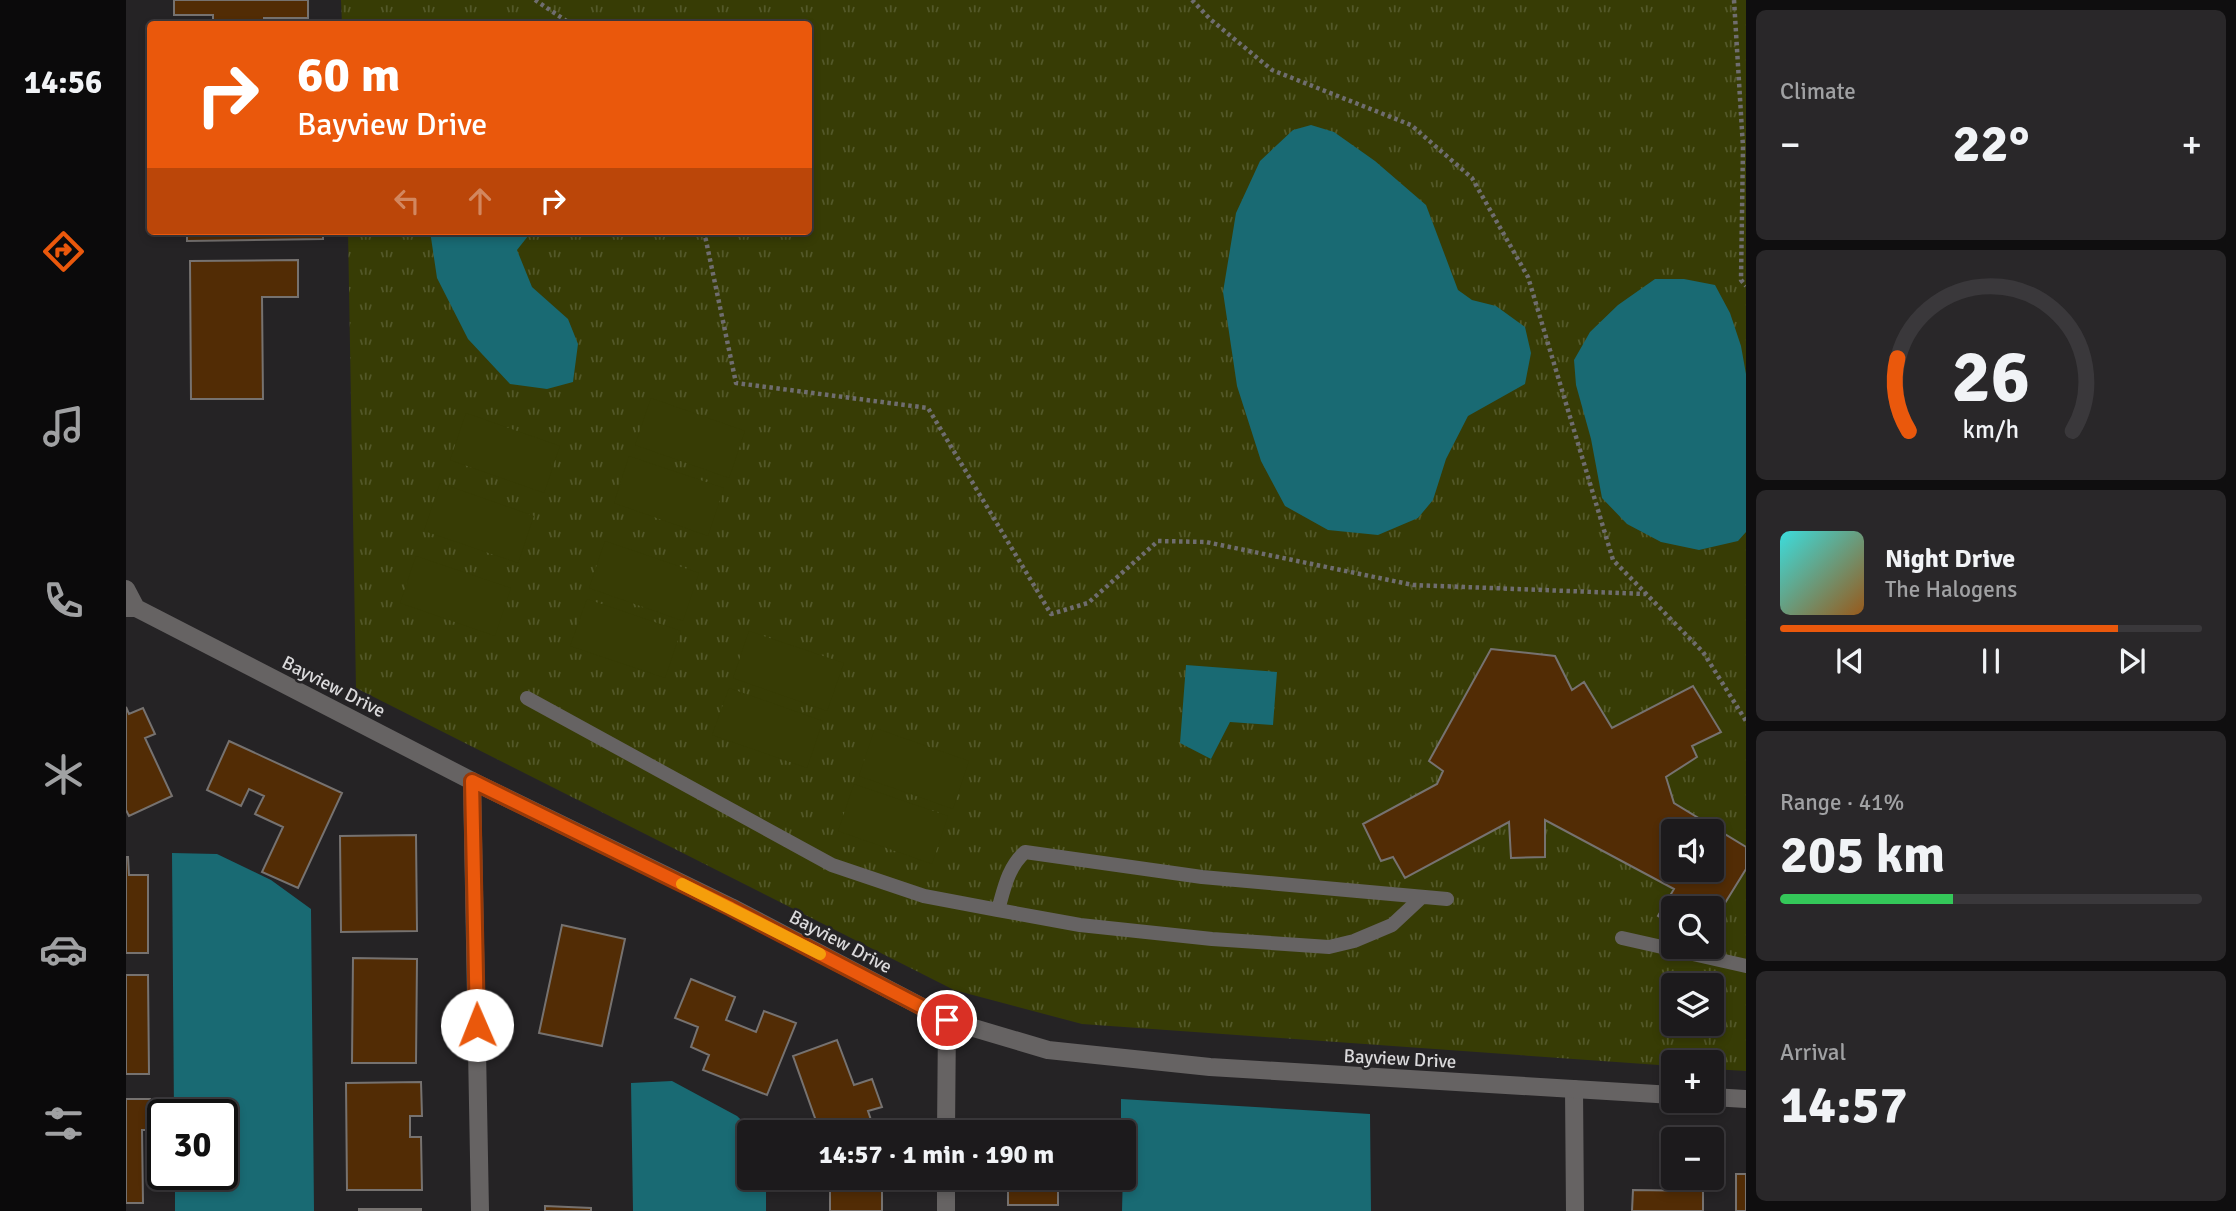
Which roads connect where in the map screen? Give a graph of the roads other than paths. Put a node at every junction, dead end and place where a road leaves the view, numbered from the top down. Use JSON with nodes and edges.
{"nodes":[{"id":1,"x":126,"y":589,"type":"edge"},
{"id":2,"x":131,"y":608,"type":"edge"},
{"id":3,"x":527,"y":698,"type":"dead end"},
{"id":4,"x":472,"y":781,"type":"junction"},
{"id":5,"x":1422,"y":897,"type":"junction"},
{"id":6,"x":1447,"y":899,"type":"dead end"},
{"id":7,"x":998,"y":910,"type":"junction"},
{"id":8,"x":1622,"y":938,"type":"dead end"},
{"id":9,"x":1746,"y":966,"type":"edge"},
{"id":10,"x":947,"y":1020,"type":"junction"},
{"id":11,"x":1574,"y":1089,"type":"junction"},
{"id":12,"x":1661,"y":1094,"type":"edge"},
{"id":13,"x":1724,"y":1098,"type":"edge"},
{"id":14,"x":1746,"y":1100,"type":"edge"},
{"id":15,"x":946,"y":1120,"type":"edge"},
{"id":16,"x":946,"y":1190,"type":"edge"},
{"id":17,"x":480,"y":1211,"type":"edge"},
{"id":18,"x":946,"y":1211,"type":"edge"},
{"id":19,"x":1575,"y":1211,"type":"edge"}],
"edges":[{"from":1,"to":2,"type":"street","name":"Bayview Drive"},
{"from":2,"to":4,"type":"street","name":"Bayview Drive"},
{"from":3,"to":7,"type":"lane"},
{"from":4,"to":10,"type":"street","name":"Bayview Drive"},
{"from":4,"to":17,"type":"street"},
{"from":5,"to":6,"type":"lane"},
{"from":5,"to":7,"type":"lane"},
{"from":5,"to":7,"type":"lane"},
{"from":8,"to":9,"type":"lane"},
{"from":10,"to":11,"type":"street","name":"Bayview Drive"},
{"from":10,"to":15,"type":"street"},
{"from":11,"to":12,"type":"street","name":"Bayview Drive"},
{"from":11,"to":19,"type":"street"},
{"from":13,"to":14,"type":"street"},
{"from":16,"to":18,"type":"street"}]}
